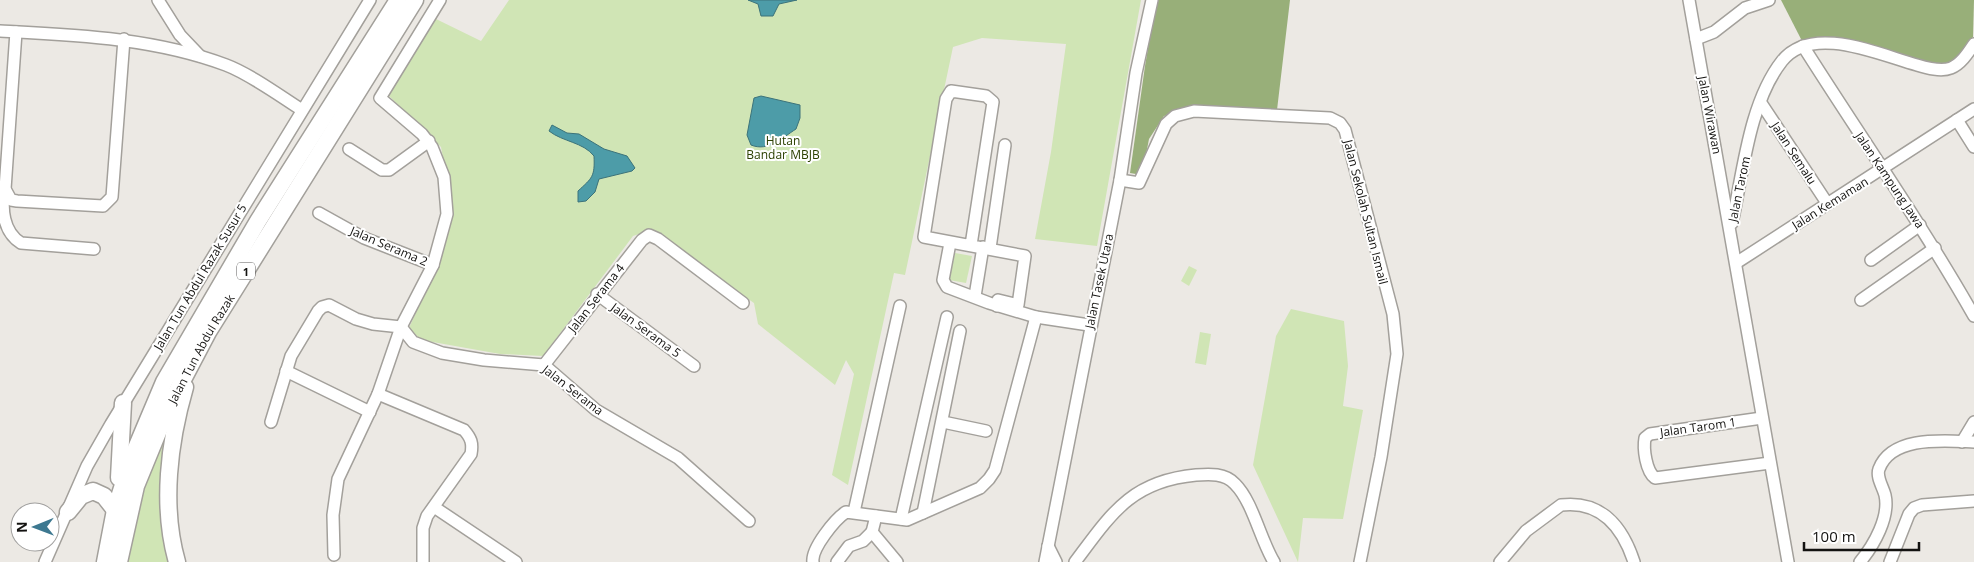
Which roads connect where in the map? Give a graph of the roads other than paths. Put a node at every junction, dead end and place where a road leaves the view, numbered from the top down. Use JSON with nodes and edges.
{"nodes":[{"id":1,"x":158,"y":0,"type":"edge"},
{"id":2,"x":370,"y":0,"type":"edge"},
{"id":3,"x":398,"y":0,"type":"edge"},
{"id":4,"x":415,"y":0,"type":"edge"},
{"id":5,"x":440,"y":0,"type":"edge"},
{"id":6,"x":1152,"y":0,"type":"edge"},
{"id":7,"x":1690,"y":0,"type":"edge"},
{"id":8,"x":1769,"y":0,"type":"edge"},
{"id":9,"x":0,"y":31,"type":"edge"},
{"id":10,"x":16,"y":32,"type":"junction"},
{"id":11,"x":180,"y":36,"type":"junction"},
{"id":12,"x":124,"y":39,"type":"junction"},
{"id":13,"x":1696,"y":39,"type":"junction"},
{"id":14,"x":1974,"y":44,"type":"edge"},
{"id":15,"x":1803,"y":46,"type":"junction"},
{"id":16,"x":172,"y":50,"type":"junction"},
{"id":17,"x":201,"y":58,"type":"junction"},
{"id":18,"x":1761,"y":103,"type":"junction"},
{"id":19,"x":1974,"y":109,"type":"edge"},
{"id":20,"x":302,"y":110,"type":"junction"},
{"id":21,"x":1957,"y":120,"type":"junction"},
{"id":22,"x":429,"y":141,"type":"junction"},
{"id":23,"x":1005,"y":145,"type":"dead end"},
{"id":24,"x":1974,"y":147,"type":"edge"},
{"id":25,"x":349,"y":149,"type":"dead end"},
{"id":26,"x":1882,"y":170,"type":"junction"},
{"id":27,"x":1120,"y":180,"type":"junction"},
{"id":28,"x":5,"y":189,"type":"junction"},
{"id":29,"x":1739,"y":195,"type":"junction"},
{"id":30,"x":978,"y":196,"type":"junction"},
{"id":31,"x":997,"y":200,"type":"junction"},
{"id":32,"x":1726,"y":200,"type":"junction"},
{"id":33,"x":1827,"y":203,"type":"junction"},
{"id":34,"x":319,"y":213,"type":"dead end"},
{"id":35,"x":1920,"y":225,"type":"junction"},
{"id":36,"x":1731,"y":230,"type":"junction"},
{"id":37,"x":950,"y":243,"type":"junction"},
{"id":38,"x":971,"y":245,"type":"junction"},
{"id":39,"x":986,"y":248,"type":"junction"},
{"id":40,"x":1935,"y":248,"type":"junction"},
{"id":41,"x":94,"y":249,"type":"dead end"},
{"id":42,"x":1871,"y":260,"type":"dead end"},
{"id":43,"x":1736,"y":263,"type":"junction"},
{"id":44,"x":433,"y":265,"type":"junction"},
{"id":45,"x":597,"y":294,"type":"junction"},
{"id":46,"x":975,"y":296,"type":"junction"},
{"id":47,"x":1861,"y":300,"type":"dead end"},
{"id":48,"x":743,"y":303,"type":"dead end"},
{"id":49,"x":900,"y":306,"type":"dead end"},
{"id":50,"x":997,"y":306,"type":"junction"},
{"id":51,"x":1974,"y":316,"type":"edge"},
{"id":52,"x":947,"y":317,"type":"dead end"},
{"id":53,"x":1036,"y":318,"type":"junction"},
{"id":54,"x":1090,"y":325,"type":"junction"},
{"id":55,"x":401,"y":326,"type":"junction"},
{"id":56,"x":960,"y":331,"type":"dead end"},
{"id":57,"x":208,"y":332,"type":"junction"},
{"id":58,"x":544,"y":365,"type":"junction"},
{"id":59,"x":694,"y":366,"type":"dead end"},
{"id":60,"x":286,"y":371,"type":"junction"},
{"id":61,"x":378,"y":394,"type":"junction"},
{"id":62,"x":124,"y":403,"type":"junction"},
{"id":63,"x":370,"y":412,"type":"junction"},
{"id":64,"x":1762,"y":418,"type":"junction"},
{"id":65,"x":271,"y":422,"type":"dead end"},
{"id":66,"x":943,"y":422,"type":"junction"},
{"id":67,"x":1974,"y":422,"type":"edge"},
{"id":68,"x":986,"y":431,"type":"dead end"},
{"id":69,"x":1962,"y":442,"type":"junction"},
{"id":70,"x":1974,"y":442,"type":"edge"},
{"id":71,"x":1770,"y":463,"type":"junction"},
{"id":72,"x":1974,"y":501,"type":"edge"},
{"id":73,"x":117,"y":504,"type":"junction"},
{"id":74,"x":434,"y":507,"type":"junction"},
{"id":75,"x":924,"y":508,"type":"junction"},
{"id":76,"x":68,"y":512,"type":"junction"},
{"id":77,"x":854,"y":512,"type":"junction"},
{"id":78,"x":902,"y":515,"type":"junction"},
{"id":79,"x":749,"y":521,"type":"dead end"},
{"id":80,"x":874,"y":523,"type":"junction"},
{"id":81,"x":1048,"y":546,"type":"junction"},
{"id":82,"x":334,"y":555,"type":"dead end"},
{"id":83,"x":1078,"y":557,"type":"edge"},
{"id":84,"x":44,"y":562,"type":"edge"},
{"id":85,"x":105,"y":562,"type":"edge"},
{"id":86,"x":119,"y":562,"type":"edge"},
{"id":87,"x":177,"y":562,"type":"edge"},
{"id":88,"x":423,"y":562,"type":"edge"},
{"id":89,"x":516,"y":562,"type":"edge"},
{"id":90,"x":814,"y":562,"type":"edge"},
{"id":91,"x":836,"y":562,"type":"edge"},
{"id":92,"x":897,"y":562,"type":"edge"},
{"id":93,"x":1045,"y":562,"type":"edge"},
{"id":94,"x":1056,"y":562,"type":"edge"},
{"id":95,"x":1067,"y":562,"type":"edge"},
{"id":96,"x":1274,"y":562,"type":"edge"},
{"id":97,"x":1360,"y":562,"type":"edge"},
{"id":98,"x":1500,"y":562,"type":"edge"},
{"id":99,"x":1634,"y":562,"type":"edge"},
{"id":100,"x":1788,"y":562,"type":"edge"},
{"id":101,"x":1860,"y":562,"type":"edge"},
{"id":102,"x":1890,"y":562,"type":"edge"}],
"edges":[{"from":1,"to":11,"type":"street"},
{"from":2,"to":20,"type":"street","name":"Jalan Tun Abdul Razak Susur 5"},
{"from":3,"to":73,"type":"highway","name":"Jalan Tun Abdul Razak","number":"1"},
{"from":4,"to":57,"type":"highway","name":"Jalan Tun Abdul Razak","number":"1"},
{"from":5,"to":22,"type":"street"},
{"from":6,"to":27,"type":"street","name":"Jalan Tasek Utara"},
{"from":7,"to":13,"type":"street","name":"Jalan Wirawan"},
{"from":8,"to":13,"type":"street"},
{"from":9,"to":10,"type":"street"},
{"from":10,"to":12,"type":"street"},
{"from":10,"to":28,"type":"street"},
{"from":11,"to":16,"type":"street"},
{"from":11,"to":17,"type":"street"},
{"from":12,"to":16,"type":"street"},
{"from":12,"to":28,"type":"street"},
{"from":13,"to":32,"type":"street","name":"Jalan Wirawan"},
{"from":14,"to":15,"type":"street","name":"Jalan Tarom"},
{"from":15,"to":18,"type":"street","name":"Jalan Tarom"},
{"from":15,"to":26,"type":"street","name":"Jalan Kampung Jawa"},
{"from":16,"to":17,"type":"street"},
{"from":17,"to":20,"type":"street"},
{"from":18,"to":29,"type":"street","name":"Jalan Tarom"},
{"from":18,"to":33,"type":"street","name":"Jalan Semalu"},
{"from":19,"to":21,"type":"street","name":"Jalan Kemaman"},
{"from":20,"to":62,"type":"street","name":"Jalan Tun Abdul Razak Susur 5"},
{"from":21,"to":24,"type":"street"},
{"from":21,"to":26,"type":"street","name":"Jalan Kemaman"},
{"from":22,"to":25,"type":"street"},
{"from":22,"to":44,"type":"street"},
{"from":23,"to":31,"type":"street"},
{"from":26,"to":33,"type":"street","name":"Jalan Kemaman"},
{"from":26,"to":35,"type":"street","name":"Jalan Kampung Jawa"},
{"from":27,"to":54,"type":"street","name":"Jalan Tasek Utara"},
{"from":27,"to":97,"type":"street","name":"Jalan Sekolah Sultan Ismail"},
{"from":28,"to":41,"type":"street"},
{"from":29,"to":32,"type":"street"},
{"from":29,"to":36,"type":"street","name":"Jalan Tarom"},
{"from":30,"to":31,"type":"street"},
{"from":30,"to":37,"type":"street"},
{"from":30,"to":38,"type":"street"},
{"from":31,"to":39,"type":"street"},
{"from":32,"to":36,"type":"street","name":"Jalan Wirawan"},
{"from":33,"to":43,"type":"street","name":"Jalan Kemaman"},
{"from":34,"to":44,"type":"street","name":"Jalan Serama 2"},
{"from":35,"to":40,"type":"street","name":"Jalan Kampung Jawa"},
{"from":35,"to":42,"type":"street"},
{"from":36,"to":43,"type":"street","name":"Jalan Tarom"},
{"from":37,"to":38,"type":"street"},
{"from":37,"to":46,"type":"street"},
{"from":38,"to":39,"type":"street"},
{"from":39,"to":46,"type":"street"},
{"from":39,"to":50,"type":"street"},
{"from":40,"to":47,"type":"street"},
{"from":40,"to":51,"type":"street","name":"Jalan Kampung Jawa"},
{"from":43,"to":64,"type":"street","name":"Jalan Tarom"},
{"from":44,"to":55,"type":"street"},
{"from":45,"to":48,"type":"street","name":"Jalan Serama 4"},
{"from":45,"to":58,"type":"street","name":"Jalan Serama 4"},
{"from":45,"to":59,"type":"street","name":"Jalan Serama 5"},
{"from":46,"to":50,"type":"street"},
{"from":49,"to":77,"type":"street"},
{"from":50,"to":53,"type":"street"},
{"from":52,"to":78,"type":"street"},
{"from":53,"to":54,"type":"street"},
{"from":53,"to":75,"type":"street"},
{"from":54,"to":81,"type":"street","name":"Jalan Tasek Utara"},
{"from":55,"to":58,"type":"street","name":"Jalan Serama"},
{"from":55,"to":60,"type":"street"},
{"from":55,"to":61,"type":"street"},
{"from":56,"to":66,"type":"street"},
{"from":57,"to":86,"type":"highway","name":"Jalan Tun Abdul Razak","number":"1"},
{"from":57,"to":87,"type":"highway"},
{"from":58,"to":79,"type":"street","name":"Jalan Serama"},
{"from":60,"to":63,"type":"street"},
{"from":60,"to":65,"type":"street"},
{"from":61,"to":63,"type":"street"},
{"from":61,"to":74,"type":"street"},
{"from":62,"to":73,"type":"highway"},
{"from":62,"to":76,"type":"street","name":"Jalan Tun Abdul Razak Susur 5"},
{"from":63,"to":82,"type":"street"},
{"from":64,"to":71,"type":"street","name":"Jalan Tarom"},
{"from":64,"to":71,"type":"street","name":"Jalan Tarom 1"},
{"from":66,"to":68,"type":"street"},
{"from":66,"to":75,"type":"street"},
{"from":67,"to":69,"type":"street"},
{"from":69,"to":70,"type":"street"},
{"from":69,"to":101,"type":"street"},
{"from":71,"to":100,"type":"street","name":"Jalan Tarom"},
{"from":72,"to":102,"type":"street"},
{"from":73,"to":76,"type":"highway"},
{"from":73,"to":85,"type":"highway","name":"Jalan Tun Abdul Razak","number":"1"},
{"from":74,"to":88,"type":"street"},
{"from":74,"to":89,"type":"street"},
{"from":75,"to":78,"type":"street"},
{"from":76,"to":84,"type":"street","name":"Jalan Tun Abdul Razak Susur 5"},
{"from":77,"to":80,"type":"street"},
{"from":77,"to":90,"type":"street"},
{"from":78,"to":80,"type":"street"},
{"from":80,"to":91,"type":"street"},
{"from":80,"to":92,"type":"street"},
{"from":81,"to":93,"type":"street","name":"Jalan Tasek Utara"},
{"from":81,"to":94,"type":"street"},
{"from":83,"to":95,"type":"street"},
{"from":83,"to":96,"type":"street"},
{"from":98,"to":99,"type":"street"}]}
